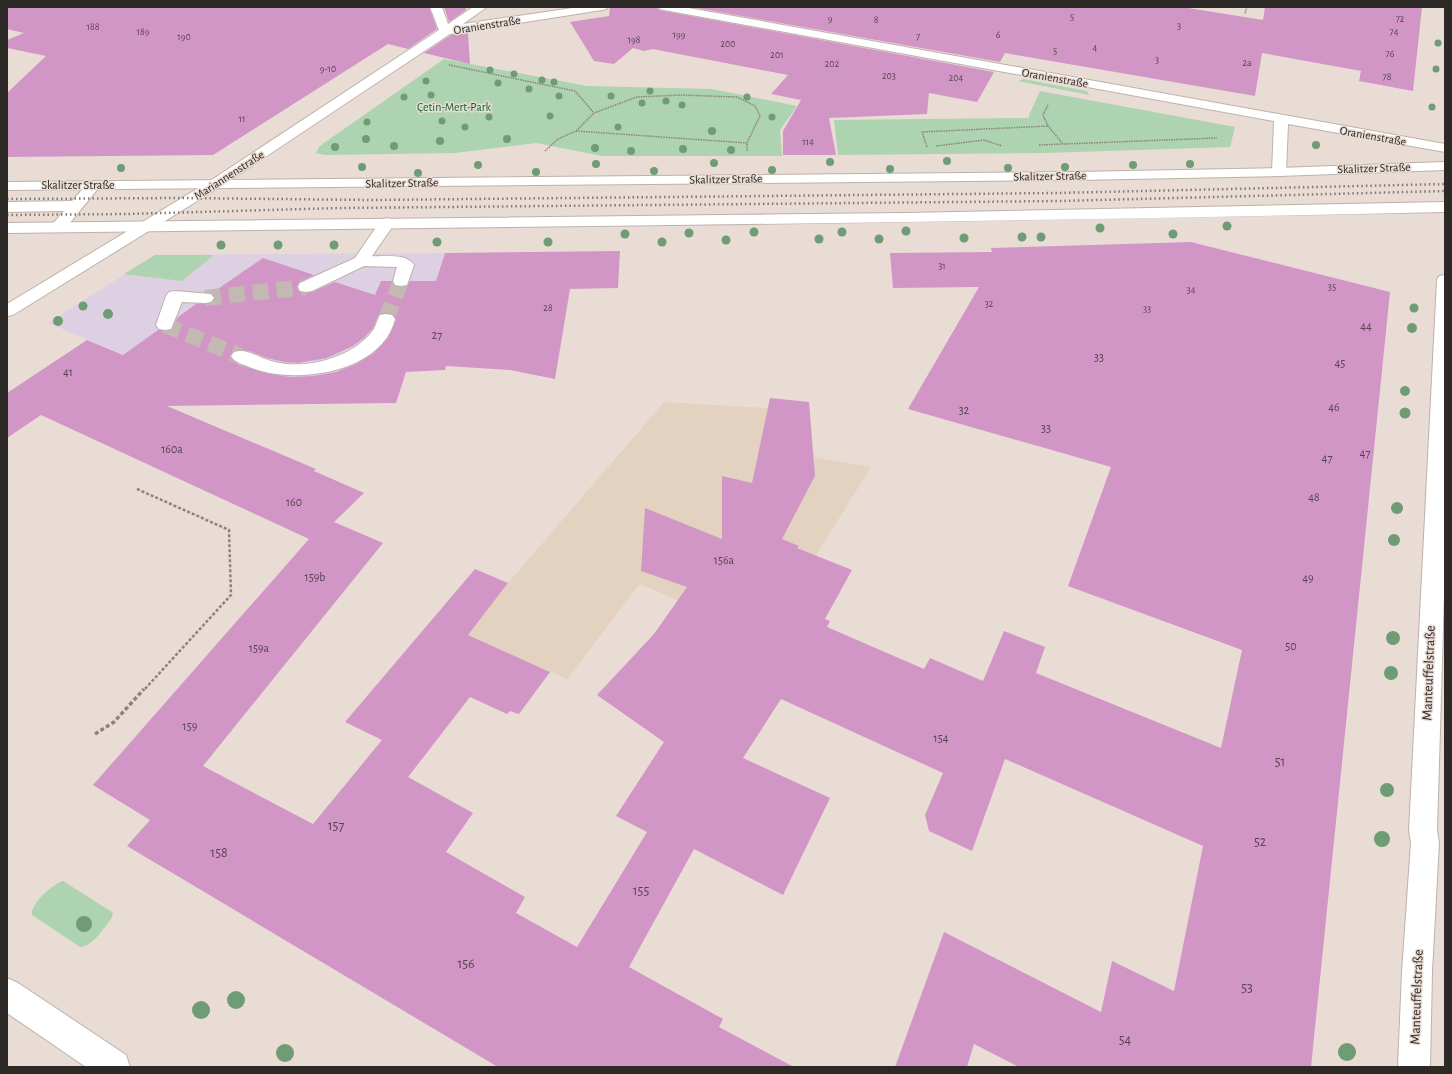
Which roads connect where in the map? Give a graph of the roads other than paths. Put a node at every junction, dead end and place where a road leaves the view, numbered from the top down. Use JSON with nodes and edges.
{"nodes":[{"id":1,"x":436,"y":7,"type":"edge"},
{"id":2,"x":481,"y":7,"type":"edge"},
{"id":3,"x":602,"y":7,"type":"edge"},
{"id":4,"x":664,"y":7,"type":"edge"},
{"id":5,"x":445,"y":31,"type":"junction"},
{"id":6,"x":1281,"y":119,"type":"junction"},
{"id":7,"x":1445,"y":148,"type":"edge"},
{"id":8,"x":1445,"y":166,"type":"edge"},
{"id":9,"x":1279,"y":172,"type":"junction"},
{"id":10,"x":215,"y":184,"type":"junction"},
{"id":11,"x":94,"y":185,"type":"junction"},
{"id":12,"x":7,"y":186,"type":"edge"},
{"id":13,"x":76,"y":206,"type":"junction"},
{"id":14,"x":7,"y":207,"type":"edge"},
{"id":15,"x":1445,"y":207,"type":"edge"},
{"id":16,"x":387,"y":223,"type":"junction"},
{"id":17,"x":148,"y":226,"type":"junction"},
{"id":18,"x":7,"y":228,"type":"edge"},
{"id":19,"x":58,"y":228,"type":"junction"},
{"id":20,"x":361,"y":261,"type":"junction"},
{"id":21,"x":1445,"y":280,"type":"edge"},
{"id":22,"x":401,"y":281,"type":"tunnel mouth"},
{"id":23,"x":306,"y":287,"type":"tunnel mouth"},
{"id":24,"x":205,"y":298,"type":"tunnel mouth"},
{"id":25,"x":7,"y":311,"type":"edge"},
{"id":26,"x":386,"y":319,"type":"tunnel mouth"},
{"id":27,"x":165,"y":325,"type":"dead end"},
{"id":28,"x":240,"y":356,"type":"tunnel mouth"},
{"id":29,"x":7,"y":994,"type":"edge"},
{"id":30,"x":114,"y":1067,"type":"edge"},
{"id":31,"x":1414,"y":1067,"type":"edge"}],
"edges":[{"from":1,"to":5,"type":"main road","name":"Oranienstraße"},
{"from":2,"to":5,"type":"main road","name":"Mariannenstraße"},
{"from":3,"to":5,"type":"main road","name":"Oranienstraße"},
{"from":4,"to":6,"type":"main road","name":"Oranienstraße"},
{"from":5,"to":10,"type":"main road","name":"Mariannenstraße"},
{"from":6,"to":7,"type":"main road","name":"Oranienstraße"},
{"from":6,"to":9,"type":"main road"},
{"from":8,"to":9,"type":"main road","name":"Skalitzer Straße"},
{"from":9,"to":10,"type":"main road","name":"Skalitzer Straße"},
{"from":10,"to":11,"type":"main road","name":"Skalitzer Straße"},
{"from":10,"to":17,"type":"main road","name":"Mariannenstraße"},
{"from":11,"to":12,"type":"main road","name":"Skalitzer Straße"},
{"from":11,"to":13,"type":"main road"},
{"from":13,"to":14,"type":"main road"},
{"from":13,"to":19,"type":"main road"},
{"from":15,"to":16,"type":"main road"},
{"from":16,"to":17,"type":"main road"},
{"from":16,"to":20,"type":"main road"},
{"from":17,"to":19,"type":"main road"},
{"from":17,"to":25,"type":"main road","name":"Mariannenstraße"},
{"from":18,"to":19,"type":"main road"},
{"from":20,"to":22,"type":"main road"},
{"from":20,"to":23,"type":"main road"},
{"from":21,"to":31,"type":"main road","name":"Manteuffelstraße"},
{"from":24,"to":27,"type":"main road"},
{"from":26,"to":28,"type":"main road"},
{"from":29,"to":30,"type":"main road"}]}
